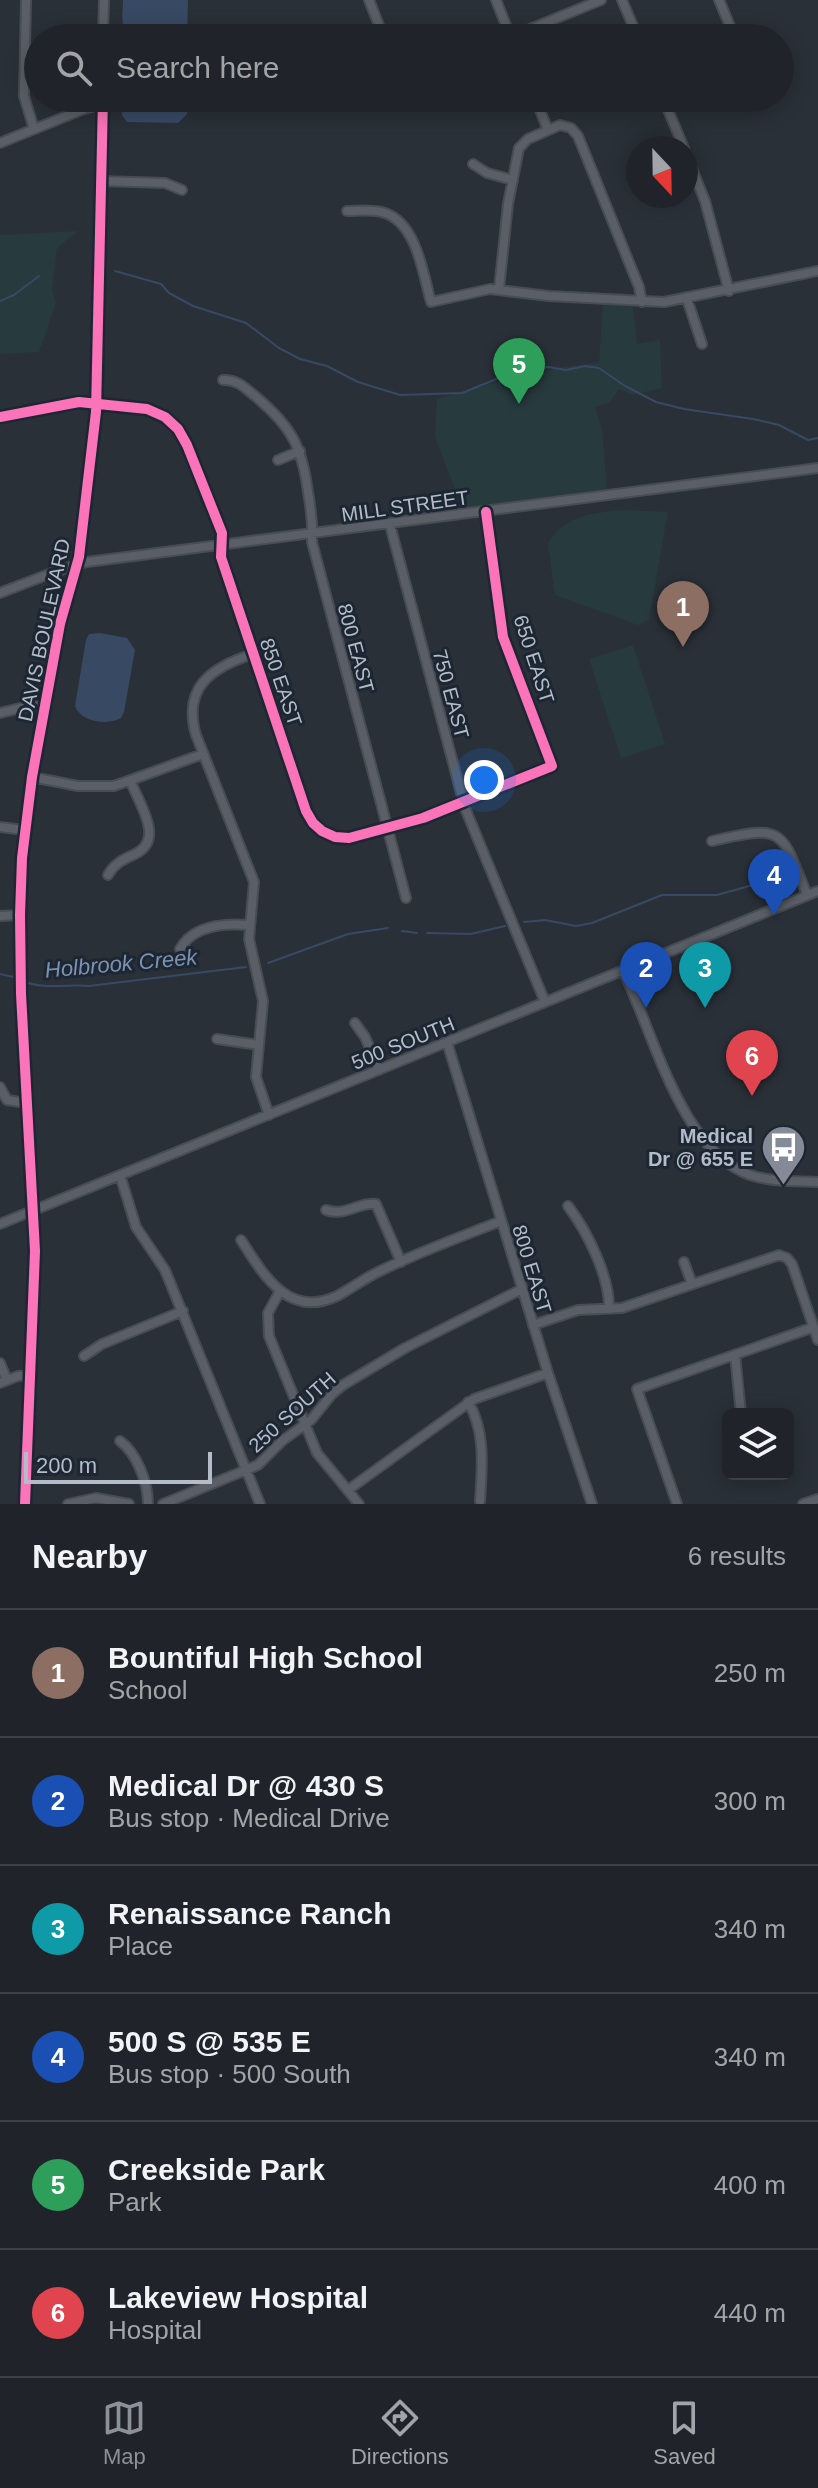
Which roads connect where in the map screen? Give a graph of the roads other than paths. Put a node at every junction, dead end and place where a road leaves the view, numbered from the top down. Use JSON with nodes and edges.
{"nodes":[{"id":1,"x":26,"y":0,"type":"edge"},
{"id":2,"x":104,"y":0,"type":"edge"},
{"id":3,"x":369,"y":0,"type":"edge"},
{"id":4,"x":496,"y":0,"type":"edge"},
{"id":5,"x":601,"y":0,"type":"edge"},
{"id":6,"x":622,"y":0,"type":"edge"},
{"id":7,"x":719,"y":0,"type":"edge"},
{"id":8,"x":26,"y":24,"type":"edge"},
{"id":9,"x":103,"y":24,"type":"edge"},
{"id":10,"x":378,"y":24,"type":"edge"},
{"id":11,"x":505,"y":24,"type":"edge"},
{"id":12,"x":544,"y":24,"type":"edge"},
{"id":13,"x":632,"y":24,"type":"edge"},
{"id":14,"x":729,"y":24,"type":"edge"},
{"id":15,"x":29,"y":112,"type":"edge"},
{"id":16,"x":76,"y":112,"type":"edge"},
{"id":17,"x":103,"y":112,"type":"edge"},
{"id":18,"x":541,"y":112,"type":"edge"},
{"id":19,"x":669,"y":112,"type":"edge"},
{"id":20,"x":34,"y":129,"type":"junction"},
{"id":21,"x":548,"y":130,"type":"junction"},
{"id":22,"x":679,"y":136,"type":"edge"},
{"id":23,"x":0,"y":143,"type":"edge"},
{"id":24,"x":473,"y":164,"type":"dead end"},
{"id":25,"x":513,"y":180,"type":"junction"},
{"id":26,"x":101,"y":181,"type":"junction"},
{"id":27,"x":698,"y":184,"type":"edge"},
{"id":28,"x":182,"y":190,"type":"dead end"},
{"id":29,"x":347,"y":211,"type":"dead end"},
{"id":30,"x":818,"y":271,"type":"edge"},
{"id":31,"x":499,"y":289,"type":"junction"},
{"id":32,"x":729,"y":291,"type":"junction"},
{"id":33,"x":687,"y":299,"type":"junction"},
{"id":34,"x":642,"y":302,"type":"junction"},
{"id":35,"x":702,"y":344,"type":"dead end"},
{"id":36,"x":223,"y":380,"type":"dead end"},
{"id":37,"x":97,"y":403,"type":"junction"},
{"id":38,"x":0,"y":417,"type":"edge"},
{"id":39,"x":300,"y":451,"type":"junction"},
{"id":40,"x":278,"y":460,"type":"dead end"},
{"id":41,"x":818,"y":468,"type":"edge"},
{"id":42,"x":486,"y":512,"type":"junction"},
{"id":43,"x":390,"y":525,"type":"junction"},
{"id":44,"x":312,"y":535,"type":"junction"},
{"id":45,"x":222,"y":546,"type":"junction"},
{"id":46,"x":77,"y":565,"type":"junction"},
{"id":47,"x":0,"y":593,"type":"edge"},
{"id":48,"x":253,"y":654,"type":"junction"},
{"id":49,"x":45,"y":707,"type":"junction"},
{"id":50,"x":0,"y":713,"type":"edge"},
{"id":51,"x":203,"y":754,"type":"junction"},
{"id":52,"x":32,"y":777,"type":"junction"},
{"id":53,"x":131,"y":782,"type":"junction"},
{"id":54,"x":464,"y":802,"type":"junction"},
{"id":55,"x":0,"y":827,"type":"edge"},
{"id":56,"x":388,"y":828,"type":"junction"},
{"id":57,"x":24,"y":830,"type":"junction"},
{"id":58,"x":712,"y":841,"type":"dead end"},
{"id":59,"x":108,"y":875,"type":"dead end"},
{"id":60,"x":818,"y":891,"type":"edge"},
{"id":61,"x":807,"y":895,"type":"junction"},
{"id":62,"x":406,"y":898,"type":"dead end"},
{"id":63,"x":20,"y":915,"type":"junction"},
{"id":64,"x":0,"y":916,"type":"edge"},
{"id":65,"x":249,"y":925,"type":"junction"},
{"id":66,"x":180,"y":949,"type":"dead end"},
{"id":67,"x":623,"y":971,"type":"junction"},
{"id":68,"x":545,"y":1002,"type":"junction"},
{"id":69,"x":355,"y":1023,"type":"dead end"},
{"id":70,"x":217,"y":1039,"type":"dead end"},
{"id":71,"x":447,"y":1042,"type":"junction"},
{"id":72,"x":259,"y":1045,"type":"junction"},
{"id":73,"x":379,"y":1070,"type":"junction"},
{"id":74,"x":0,"y":1087,"type":"edge"},
{"id":75,"x":26,"y":1103,"type":"junction"},
{"id":76,"x":269,"y":1115,"type":"junction"},
{"id":77,"x":120,"y":1175,"type":"junction"},
{"id":78,"x":818,"y":1182,"type":"edge"},
{"id":79,"x":568,"y":1206,"type":"dead end"},
{"id":80,"x":326,"y":1210,"type":"dead end"},
{"id":81,"x":32,"y":1211,"type":"junction"},
{"id":82,"x":501,"y":1221,"type":"junction"},
{"id":83,"x":0,"y":1224,"type":"edge"},
{"id":84,"x":241,"y":1240,"type":"dead end"},
{"id":85,"x":401,"y":1262,"type":"junction"},
{"id":86,"x":684,"y":1262,"type":"dead end"},
{"id":87,"x":692,"y":1284,"type":"junction"},
{"id":88,"x":522,"y":1289,"type":"junction"},
{"id":89,"x":280,"y":1291,"type":"junction"},
{"id":90,"x":609,"y":1309,"type":"junction"},
{"id":91,"x":183,"y":1311,"type":"junction"},
{"id":92,"x":533,"y":1325,"type":"junction"},
{"id":93,"x":814,"y":1327,"type":"junction"},
{"id":94,"x":818,"y":1340,"type":"edge"},
{"id":95,"x":735,"y":1355,"type":"junction"},
{"id":96,"x":84,"y":1356,"type":"dead end"},
{"id":97,"x":0,"y":1363,"type":"edge"},
{"id":98,"x":548,"y":1373,"type":"junction"},
{"id":99,"x":30,"y":1375,"type":"junction"},
{"id":100,"x":3,"y":1382,"type":"edge"},
{"id":101,"x":468,"y":1402,"type":"junction"},
{"id":102,"x":740,"y":1408,"type":"edge"},
{"id":103,"x":306,"y":1425,"type":"junction"},
{"id":104,"x":120,"y":1441,"type":"dead end"},
{"id":105,"x":246,"y":1471,"type":"junction"},
{"id":106,"x":348,"y":1490,"type":"junction"},
{"id":107,"x":818,"y":1499,"type":"edge"},
{"id":108,"x":480,"y":1501,"type":"dead end"},
{"id":109,"x":25,"y":1504,"type":"edge"},
{"id":110,"x":68,"y":1504,"type":"edge"},
{"id":111,"x":129,"y":1504,"type":"edge"},
{"id":112,"x":148,"y":1504,"type":"edge"},
{"id":113,"x":163,"y":1504,"type":"edge"},
{"id":114,"x":260,"y":1504,"type":"edge"},
{"id":115,"x":359,"y":1504,"type":"edge"},
{"id":116,"x":592,"y":1504,"type":"edge"},
{"id":117,"x":677,"y":1504,"type":"edge"},
{"id":118,"x":803,"y":1504,"type":"edge"}],
"edges":[{"from":1,"to":8,"type":"street"},
{"from":2,"to":9,"type":"street"},
{"from":3,"to":10,"type":"street"},
{"from":4,"to":11,"type":"street"},
{"from":5,"to":12,"type":"street"},
{"from":6,"to":13,"type":"street"},
{"from":7,"to":14,"type":"street"},
{"from":15,"to":20,"type":"street"},
{"from":16,"to":20,"type":"street"},
{"from":17,"to":26,"type":"street","name":"DAVIS BOULEVARD"},
{"from":18,"to":21,"type":"street"},
{"from":19,"to":22,"type":"street"},
{"from":20,"to":23,"type":"street"},
{"from":21,"to":25,"type":"street"},
{"from":21,"to":34,"type":"street"},
{"from":24,"to":25,"type":"street"},
{"from":25,"to":31,"type":"street"},
{"from":26,"to":28,"type":"street"},
{"from":26,"to":37,"type":"street","name":"DAVIS BOULEVARD"},
{"from":27,"to":32,"type":"street"},
{"from":29,"to":31,"type":"street"},
{"from":30,"to":32,"type":"street"},
{"from":31,"to":34,"type":"street"},
{"from":32,"to":33,"type":"street"},
{"from":33,"to":34,"type":"street"},
{"from":33,"to":35,"type":"street"},
{"from":36,"to":39,"type":"street","name":"800 EAST"},
{"from":37,"to":38,"type":"street","name":"850 EAST"},
{"from":37,"to":45,"type":"street","name":"850 EAST"},
{"from":37,"to":46,"type":"street","name":"DAVIS BOULEVARD"},
{"from":39,"to":40,"type":"street"},
{"from":39,"to":44,"type":"street","name":"800 EAST"},
{"from":41,"to":42,"type":"street","name":"MILL STREET"},
{"from":42,"to":43,"type":"street","name":"MILL STREET"},
{"from":42,"to":54,"type":"street","name":"650 EAST"},
{"from":43,"to":44,"type":"street","name":"MILL STREET"},
{"from":43,"to":54,"type":"street","name":"750 EAST"},
{"from":44,"to":45,"type":"street","name":"MILL STREET"},
{"from":44,"to":56,"type":"street","name":"800 EAST"},
{"from":45,"to":46,"type":"street","name":"MILL STREET"},
{"from":45,"to":48,"type":"street","name":"850 EAST"},
{"from":46,"to":47,"type":"street","name":"MILL STREET"},
{"from":46,"to":49,"type":"street","name":"DAVIS BOULEVARD"},
{"from":48,"to":51,"type":"street"},
{"from":48,"to":56,"type":"street","name":"850 EAST"},
{"from":49,"to":50,"type":"street"},
{"from":49,"to":52,"type":"street","name":"DAVIS BOULEVARD"},
{"from":51,"to":53,"type":"street"},
{"from":51,"to":65,"type":"street"},
{"from":52,"to":53,"type":"street"},
{"from":52,"to":57,"type":"street","name":"DAVIS BOULEVARD"},
{"from":53,"to":59,"type":"street"},
{"from":54,"to":56,"type":"street"},
{"from":54,"to":68,"type":"street","name":"750 EAST"},
{"from":55,"to":57,"type":"street"},
{"from":56,"to":62,"type":"street","name":"800 EAST"},
{"from":57,"to":63,"type":"street","name":"DAVIS BOULEVARD"},
{"from":58,"to":61,"type":"street"},
{"from":60,"to":61,"type":"street","name":"500 SOUTH"},
{"from":61,"to":67,"type":"street","name":"500 SOUTH"},
{"from":63,"to":64,"type":"street"},
{"from":63,"to":75,"type":"street","name":"DAVIS BOULEVARD"},
{"from":65,"to":66,"type":"street"},
{"from":65,"to":72,"type":"street"},
{"from":67,"to":68,"type":"street","name":"500 SOUTH"},
{"from":67,"to":78,"type":"street"},
{"from":68,"to":71,"type":"street","name":"500 SOUTH"},
{"from":69,"to":73,"type":"street"},
{"from":70,"to":72,"type":"street"},
{"from":71,"to":73,"type":"street","name":"500 SOUTH"},
{"from":71,"to":82,"type":"street","name":"800 EAST"},
{"from":72,"to":76,"type":"street"},
{"from":73,"to":76,"type":"street","name":"500 SOUTH"},
{"from":74,"to":75,"type":"street"},
{"from":75,"to":81,"type":"street","name":"DAVIS BOULEVARD"},
{"from":76,"to":77,"type":"street","name":"500 SOUTH"},
{"from":77,"to":81,"type":"street","name":"500 SOUTH"},
{"from":77,"to":91,"type":"street"},
{"from":79,"to":90,"type":"street"},
{"from":80,"to":85,"type":"street"},
{"from":81,"to":83,"type":"street","name":"500 SOUTH"},
{"from":81,"to":99,"type":"street","name":"DAVIS BOULEVARD"},
{"from":82,"to":85,"type":"street"},
{"from":82,"to":88,"type":"street","name":"800 EAST"},
{"from":84,"to":89,"type":"street"},
{"from":85,"to":89,"type":"street"},
{"from":86,"to":87,"type":"street"},
{"from":87,"to":90,"type":"street"},
{"from":87,"to":93,"type":"street"},
{"from":88,"to":92,"type":"street","name":"800 EAST"},
{"from":88,"to":103,"type":"street","name":"250 SOUTH"},
{"from":89,"to":103,"type":"street"},
{"from":90,"to":92,"type":"street"},
{"from":91,"to":96,"type":"street"},
{"from":91,"to":105,"type":"street"},
{"from":92,"to":98,"type":"street","name":"800 EAST"},
{"from":93,"to":94,"type":"street"},
{"from":93,"to":95,"type":"street"},
{"from":95,"to":102,"type":"street"},
{"from":95,"to":117,"type":"street"},
{"from":97,"to":100,"type":"street"},
{"from":98,"to":101,"type":"street"},
{"from":98,"to":116,"type":"street","name":"800 EAST"},
{"from":99,"to":100,"type":"street"},
{"from":99,"to":109,"type":"street","name":"DAVIS BOULEVARD"},
{"from":101,"to":106,"type":"street"},
{"from":101,"to":108,"type":"street"},
{"from":103,"to":105,"type":"street","name":"250 SOUTH"},
{"from":103,"to":106,"type":"street"},
{"from":104,"to":112,"type":"street"},
{"from":105,"to":113,"type":"street","name":"250 SOUTH"},
{"from":105,"to":114,"type":"street"},
{"from":106,"to":115,"type":"street"},
{"from":107,"to":118,"type":"street"},
{"from":110,"to":111,"type":"street"}]}
